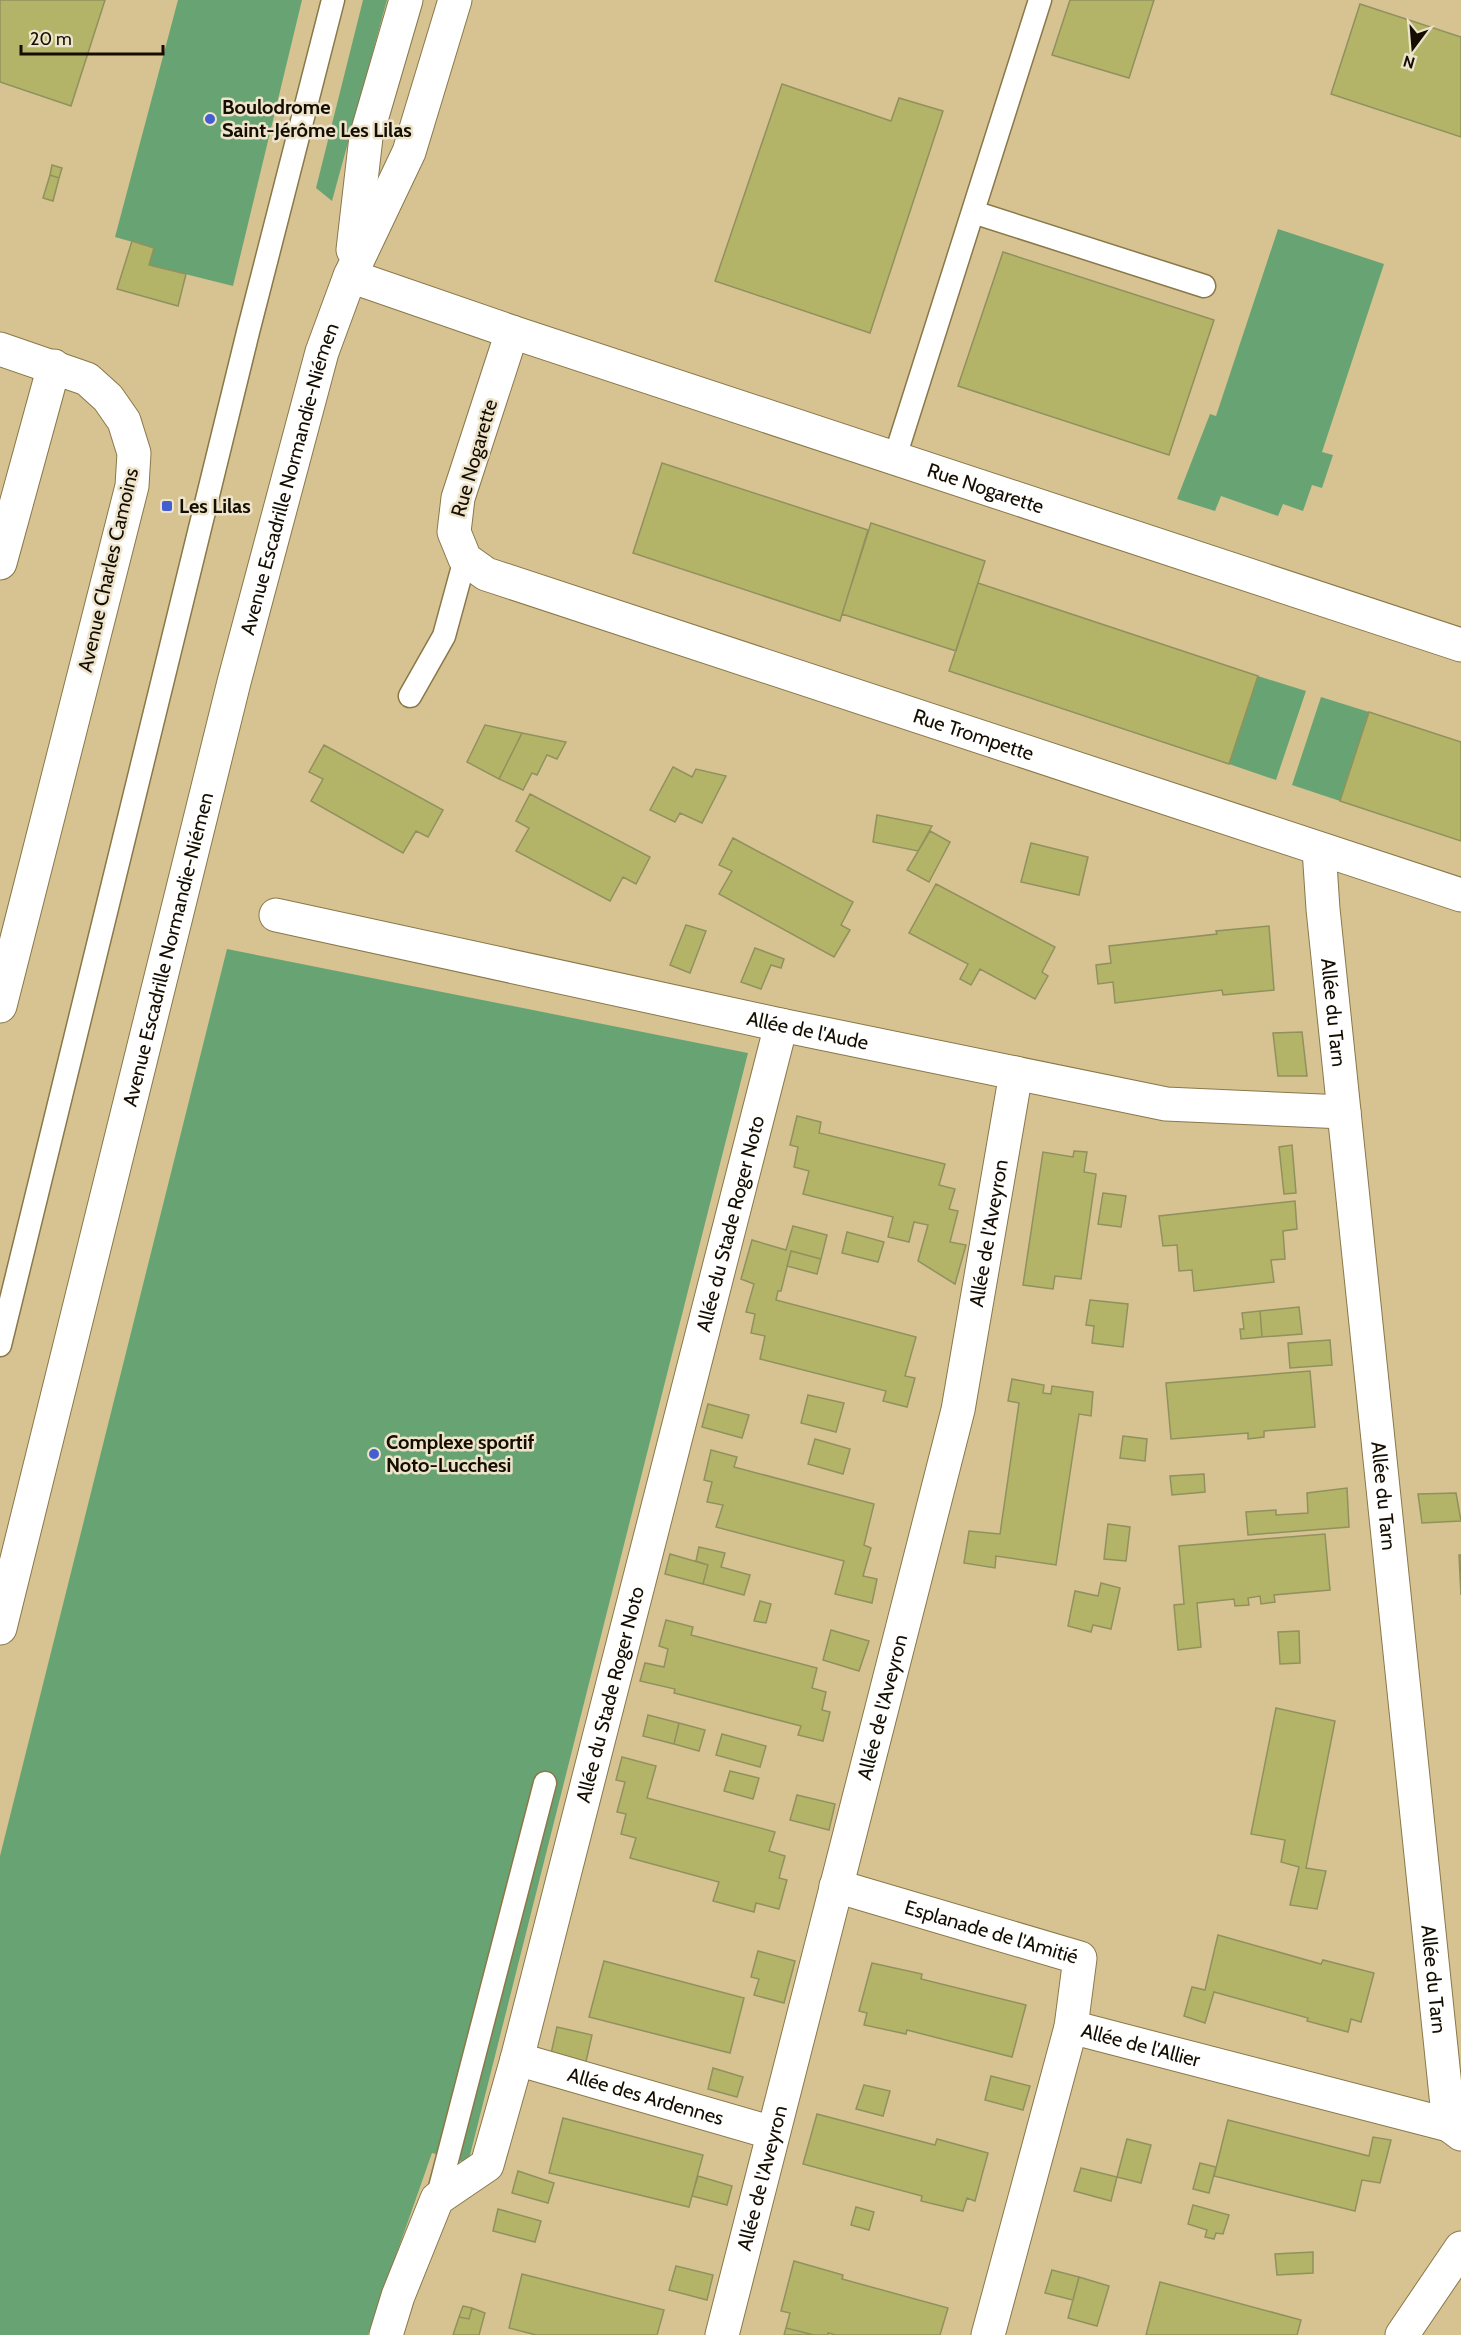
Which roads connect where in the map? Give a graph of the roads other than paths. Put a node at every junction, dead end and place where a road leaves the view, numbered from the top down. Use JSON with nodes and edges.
{"nodes":[{"id":1,"x":333,"y":0,"type":"edge"},
{"id":2,"x":406,"y":0,"type":"edge"},
{"id":3,"x":455,"y":0,"type":"edge"},
{"id":4,"x":1040,"y":0,"type":"edge"},
{"id":5,"x":973,"y":212,"type":"junction"},
{"id":6,"x":350,"y":276,"type":"junction"},
{"id":7,"x":1204,"y":286,"type":"dead end"},
{"id":8,"x":512,"y":332,"type":"junction"},
{"id":9,"x":0,"y":349,"type":"edge"},
{"id":10,"x":54,"y":366,"type":"junction"},
{"id":11,"x":895,"y":457,"type":"junction"},
{"id":12,"x":0,"y":563,"type":"edge"},
{"id":13,"x":475,"y":566,"type":"junction"},
{"id":14,"x":1461,"y":645,"type":"edge"},
{"id":15,"x":410,"y":696,"type":"dead end"},
{"id":16,"x":1319,"y":849,"type":"junction"},
{"id":17,"x":1461,"y":895,"type":"edge"},
{"id":18,"x":276,"y":915,"type":"dead end"},
{"id":19,"x":0,"y":1006,"type":"edge"},
{"id":20,"x":781,"y":1024,"type":"junction"},
{"id":21,"x":1016,"y":1073,"type":"junction"},
{"id":22,"x":1344,"y":1112,"type":"junction"},
{"id":23,"x":0,"y":1345,"type":"edge"},
{"id":24,"x":0,"y":1628,"type":"edge"},
{"id":25,"x":545,"y":1783,"type":"dead end"},
{"id":26,"x":836,"y":1886,"type":"junction"},
{"id":27,"x":1071,"y":2027,"type":"junction"},
{"id":28,"x":517,"y":2059,"type":"junction"},
{"id":29,"x":1455,"y":2130,"type":"edge"},
{"id":30,"x":773,"y":2133,"type":"junction"},
{"id":31,"x":437,"y":2199,"type":"junction"},
{"id":32,"x":1461,"y":2248,"type":"edge"},
{"id":33,"x":386,"y":2335,"type":"edge"},
{"id":34,"x":722,"y":2335,"type":"edge"},
{"id":35,"x":988,"y":2335,"type":"edge"},
{"id":36,"x":1402,"y":2335,"type":"edge"}],
"edges":[{"from":1,"to":23,"type":"lane"},
{"from":2,"to":6,"type":"street","name":"Avenue Escadrille Normandie-Niémen"},
{"from":3,"to":6,"type":"street","name":"Avenue Escadrille Normandie-Niémen"},
{"from":4,"to":5,"type":"lane"},
{"from":5,"to":7,"type":"lane"},
{"from":5,"to":11,"type":"lane"},
{"from":6,"to":8,"type":"street","name":"Rue Nogarette"},
{"from":6,"to":24,"type":"street","name":"Avenue Escadrille Normandie-Niémen"},
{"from":8,"to":11,"type":"street","name":"Rue Nogarette"},
{"from":8,"to":13,"type":"street","name":"Rue Nogarette"},
{"from":9,"to":10,"type":"street","name":"Avenue Charles Camoins"},
{"from":10,"to":12,"type":"street"},
{"from":10,"to":19,"type":"street","name":"Avenue Charles Camoins"},
{"from":11,"to":14,"type":"street","name":"Rue Nogarette"},
{"from":13,"to":15,"type":"lane"},
{"from":13,"to":16,"type":"street","name":"Rue Trompette"},
{"from":16,"to":17,"type":"street","name":"Rue Trompette"},
{"from":16,"to":22,"type":"street","name":"Allée du Tarn"},
{"from":18,"to":20,"type":"street","name":"Allée de l'Aude"},
{"from":20,"to":21,"type":"street","name":"Allée de l'Aude"},
{"from":20,"to":28,"type":"street","name":"Allée du Stade Roger Noto"},
{"from":21,"to":22,"type":"street","name":"Allée de l'Aude"},
{"from":21,"to":26,"type":"street","name":"Allée de l'Aveyron"},
{"from":22,"to":29,"type":"street","name":"Allée du Tarn"},
{"from":25,"to":31,"type":"lane"},
{"from":26,"to":27,"type":"street","name":"Esplanade de l'Amitié"},
{"from":26,"to":30,"type":"street","name":"Allée de l'Aveyron"},
{"from":27,"to":29,"type":"street","name":"Allée de l'Allier"},
{"from":27,"to":35,"type":"street","name":"Allée de l'Allier"},
{"from":28,"to":30,"type":"street","name":"Allée des Ardennes"},
{"from":28,"to":31,"type":"street","name":"Allée du Stade Roger Noto"},
{"from":30,"to":34,"type":"street","name":"Allée de l'Aveyron"},
{"from":31,"to":33,"type":"street"},
{"from":32,"to":36,"type":"street"}]}
